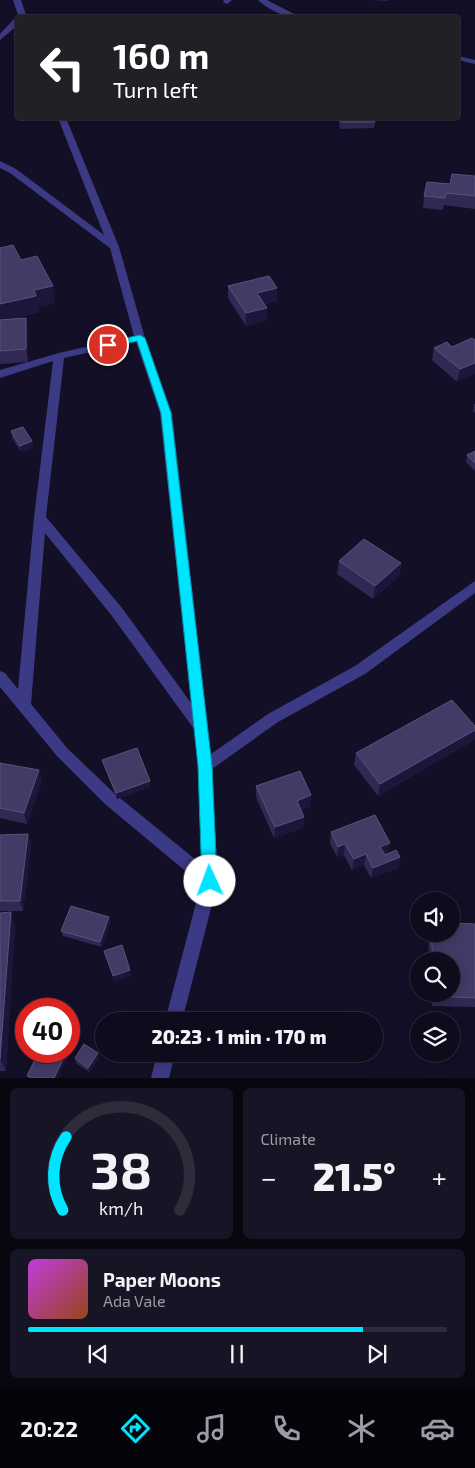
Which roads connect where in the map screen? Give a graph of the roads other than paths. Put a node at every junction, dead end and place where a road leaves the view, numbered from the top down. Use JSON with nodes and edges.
{"nodes":[{"id":1,"x":17,"y":0,"type":"edge"},
{"id":2,"x":262,"y":0,"type":"edge"},
{"id":3,"x":20,"y":15,"type":"edge"},
{"id":4,"x":291,"y":15,"type":"edge"},
{"id":5,"x":15,"y":24,"type":"edge"},
{"id":6,"x":0,"y":38,"type":"edge"},
{"id":7,"x":460,"y":58,"type":"edge"},
{"id":8,"x":475,"y":62,"type":"edge"},
{"id":9,"x":63,"y":120,"type":"edge"},
{"id":10,"x":0,"y":164,"type":"edge"},
{"id":11,"x":114,"y":247,"type":"junction"},
{"id":12,"x":140,"y":338,"type":"junction"},
{"id":13,"x":59,"y":356,"type":"junction"},
{"id":14,"x":0,"y":374,"type":"edge"},
{"id":15,"x":40,"y":518,"type":"junction"},
{"id":16,"x":475,"y":586,"type":"edge"},
{"id":17,"x":0,"y":677,"type":"edge"},
{"id":18,"x":24,"y":705,"type":"junction"},
{"id":19,"x":201,"y":727,"type":"junction"},
{"id":20,"x":205,"y":766,"type":"junction"},
{"id":21,"x":210,"y":881,"type":"junction"},
{"id":22,"x":176,"y":1012,"type":"edge"},
{"id":23,"x":164,"y":1062,"type":"edge"},
{"id":24,"x":160,"y":1078,"type":"edge"}],
"edges":[{"from":1,"to":3,"type":"street"},
{"from":2,"to":4,"type":"street"},
{"from":5,"to":6,"type":"street"},
{"from":7,"to":8,"type":"street"},
{"from":9,"to":11,"type":"street"},
{"from":10,"to":11,"type":"street"},
{"from":11,"to":12,"type":"street"},
{"from":12,"to":13,"type":"street"},
{"from":12,"to":19,"type":"street"},
{"from":13,"to":14,"type":"street"},
{"from":13,"to":15,"type":"street"},
{"from":15,"to":18,"type":"street"},
{"from":15,"to":19,"type":"street"},
{"from":16,"to":20,"type":"street"},
{"from":17,"to":18,"type":"street"},
{"from":18,"to":21,"type":"street"},
{"from":19,"to":20,"type":"street"},
{"from":20,"to":21,"type":"street"},
{"from":21,"to":22,"type":"street"},
{"from":23,"to":24,"type":"street"}]}
